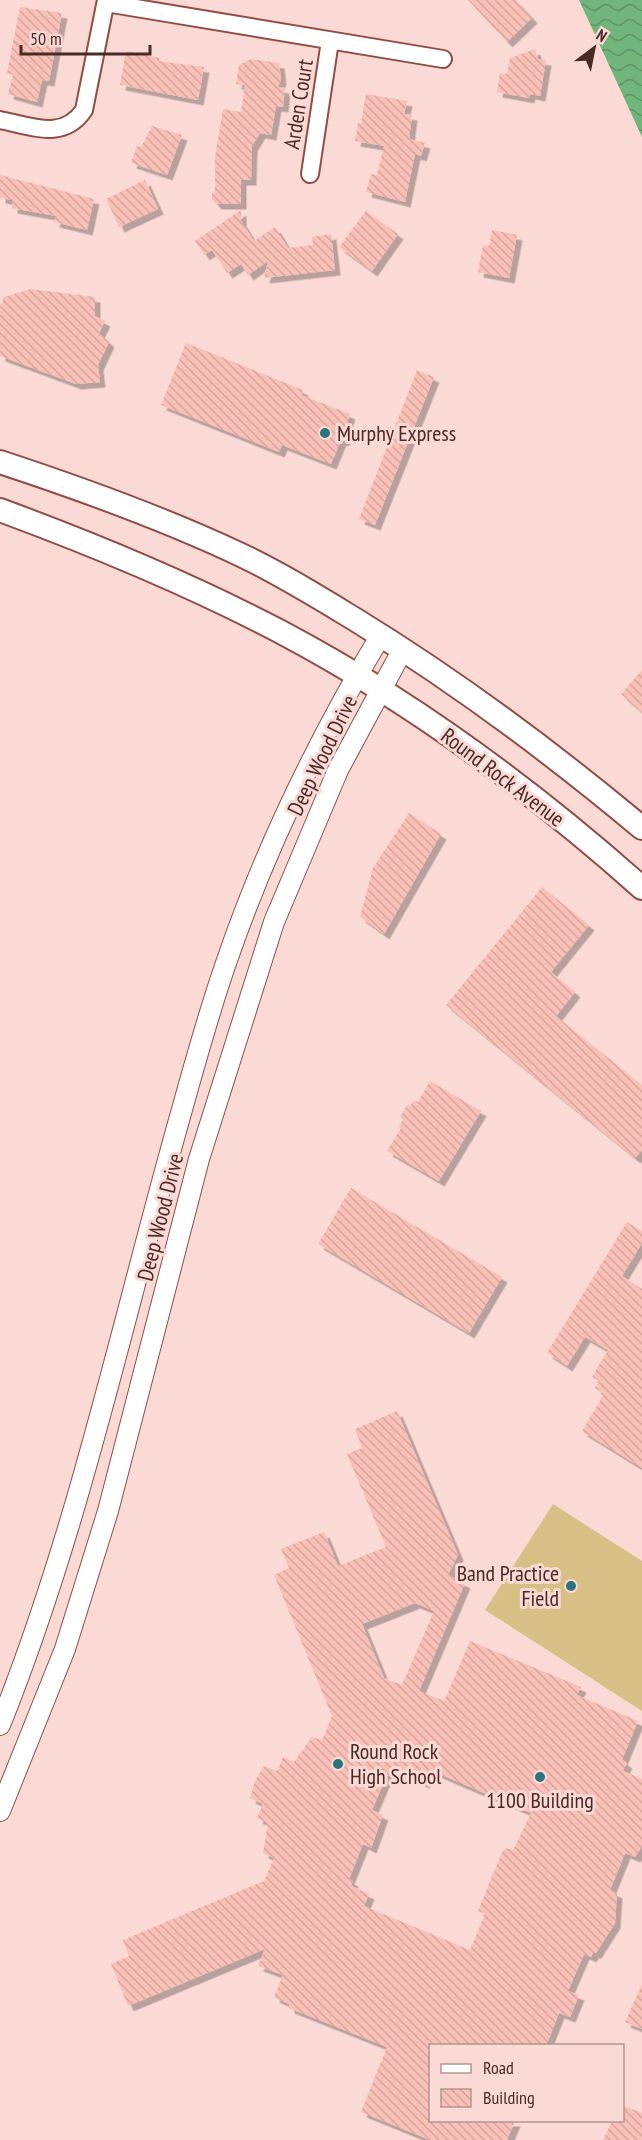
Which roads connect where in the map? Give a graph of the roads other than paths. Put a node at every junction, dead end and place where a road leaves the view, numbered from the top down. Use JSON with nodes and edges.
{"nodes":[{"id":1,"x":106,"y":1,"type":"edge"},
{"id":2,"x":330,"y":41,"type":"junction"},
{"id":3,"x":443,"y":59,"type":"dead end"},
{"id":4,"x":0,"y":120,"type":"edge"},
{"id":5,"x":310,"y":174,"type":"dead end"},
{"id":6,"x":0,"y":462,"type":"edge"},
{"id":7,"x":0,"y":478,"type":"edge"},
{"id":8,"x":54,"y":479,"type":"junction"},
{"id":9,"x":0,"y":510,"type":"edge"},
{"id":10,"x":381,"y":635,"type":"junction"},
{"id":11,"x":403,"y":649,"type":"junction"},
{"id":12,"x":356,"y":676,"type":"junction"},
{"id":13,"x":380,"y":690,"type":"junction"},
{"id":14,"x":642,"y":828,"type":"edge"},
{"id":15,"x":642,"y":888,"type":"edge"},
{"id":16,"x":0,"y":1725,"type":"edge"},
{"id":17,"x":0,"y":1811,"type":"edge"}],
"edges":[{"from":1,"to":2,"type":"street"},
{"from":1,"to":4,"type":"street"},
{"from":2,"to":3,"type":"street"},
{"from":2,"to":5,"type":"street","name":"Arden Court"},
{"from":6,"to":8,"type":"main road","name":"Round Rock Avenue"},
{"from":7,"to":8,"type":"main road"},
{"from":8,"to":10,"type":"main road","name":"Round Rock Avenue"},
{"from":9,"to":12,"type":"main road","name":"Round Rock Avenue"},
{"from":10,"to":11,"type":"main road","name":"Round Rock Avenue"},
{"from":10,"to":12,"type":"street","name":"Deep Wood Drive"},
{"from":11,"to":13,"type":"street","name":"Deep Wood Drive"},
{"from":11,"to":14,"type":"main road","name":"Round Rock Avenue"},
{"from":12,"to":13,"type":"main road","name":"Round Rock Avenue"},
{"from":12,"to":16,"type":"street","name":"Deep Wood Drive"},
{"from":13,"to":15,"type":"main road","name":"Round Rock Avenue"},
{"from":13,"to":17,"type":"street","name":"Deep Wood Drive"}]}
